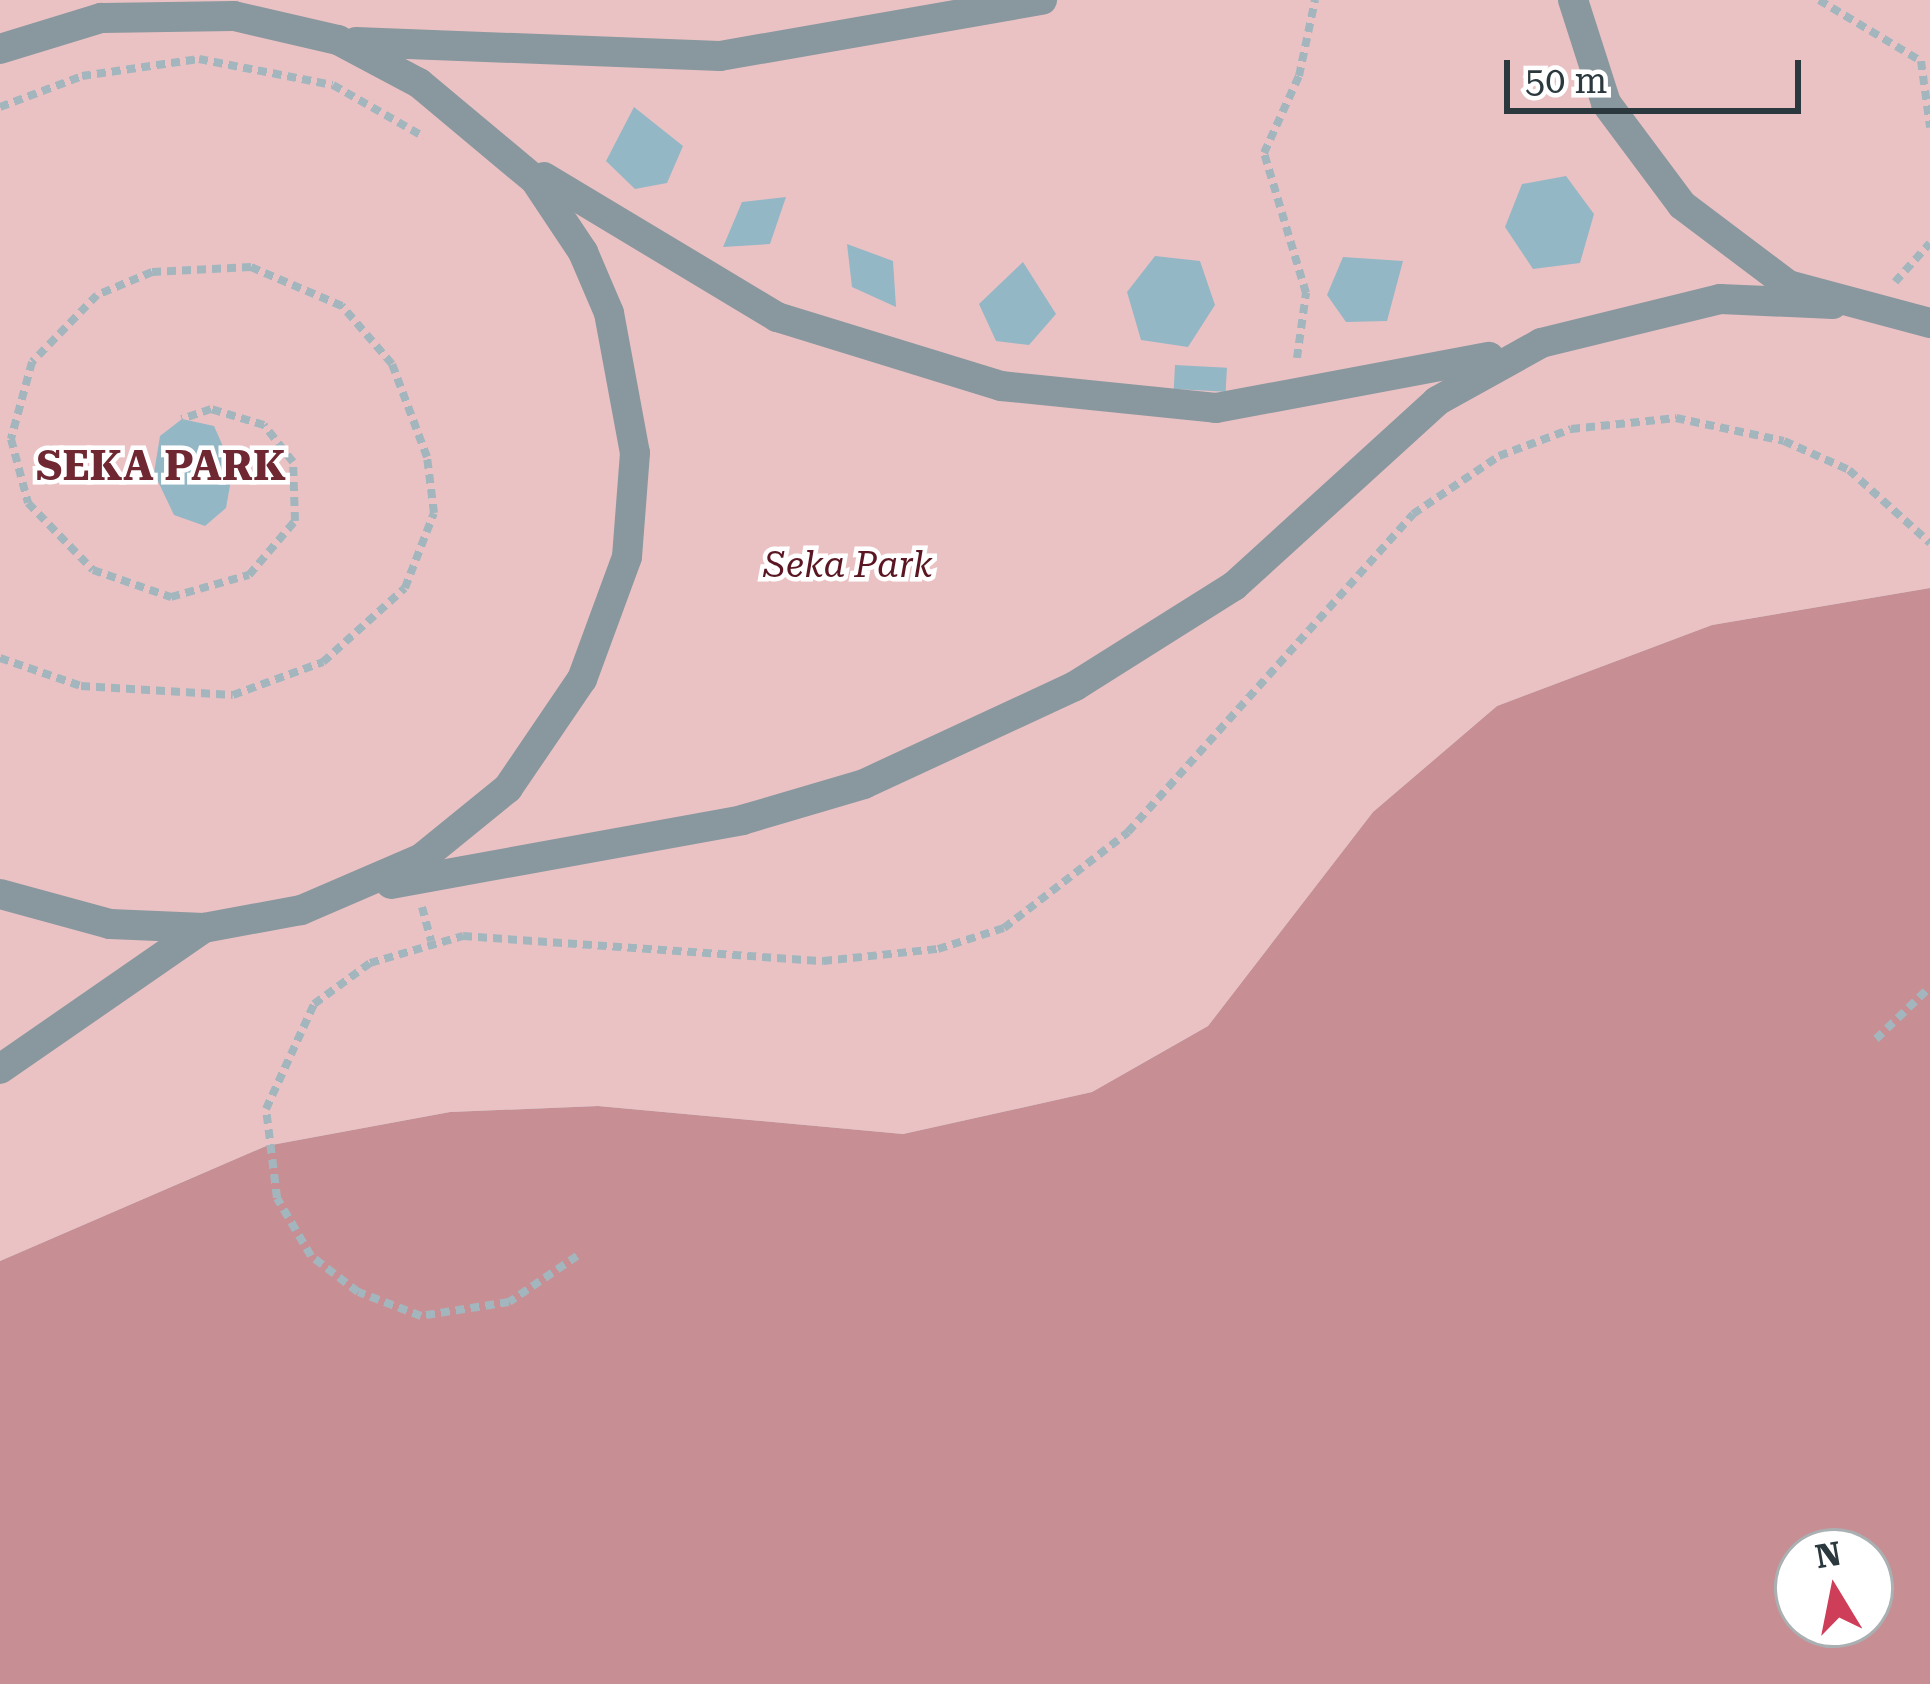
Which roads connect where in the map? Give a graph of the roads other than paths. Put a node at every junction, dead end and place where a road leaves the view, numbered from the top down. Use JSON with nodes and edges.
{"nodes":[{"id":1,"x":1042,"y":0,"type":"edge"},
{"id":2,"x":1573,"y":0,"type":"edge"},
{"id":3,"x":338,"y":40,"type":"junction"},
{"id":4,"x":0,"y":49,"type":"edge"},
{"id":5,"x":479,"y":127,"type":"junction"},
{"id":6,"x":1833,"y":304,"type":"junction"},
{"id":7,"x":1930,"y":323,"type":"edge"},
{"id":8,"x":1541,"y":343,"type":"junction"},
{"id":9,"x":362,"y":890,"type":"junction"},
{"id":10,"x":0,"y":894,"type":"edge"},
{"id":11,"x":204,"y":928,"type":"junction"},
{"id":12,"x":0,"y":1069,"type":"edge"}],
"edges":[{"from":1,"to":3,"type":"street"},
{"from":2,"to":6,"type":"street"},
{"from":3,"to":4,"type":"street"},
{"from":3,"to":5,"type":"street"},
{"from":5,"to":8,"type":"street"},
{"from":5,"to":9,"type":"street"},
{"from":6,"to":7,"type":"street"},
{"from":6,"to":8,"type":"street"},
{"from":8,"to":9,"type":"street"},
{"from":9,"to":11,"type":"street"},
{"from":10,"to":11,"type":"street"},
{"from":11,"to":12,"type":"street"}]}
